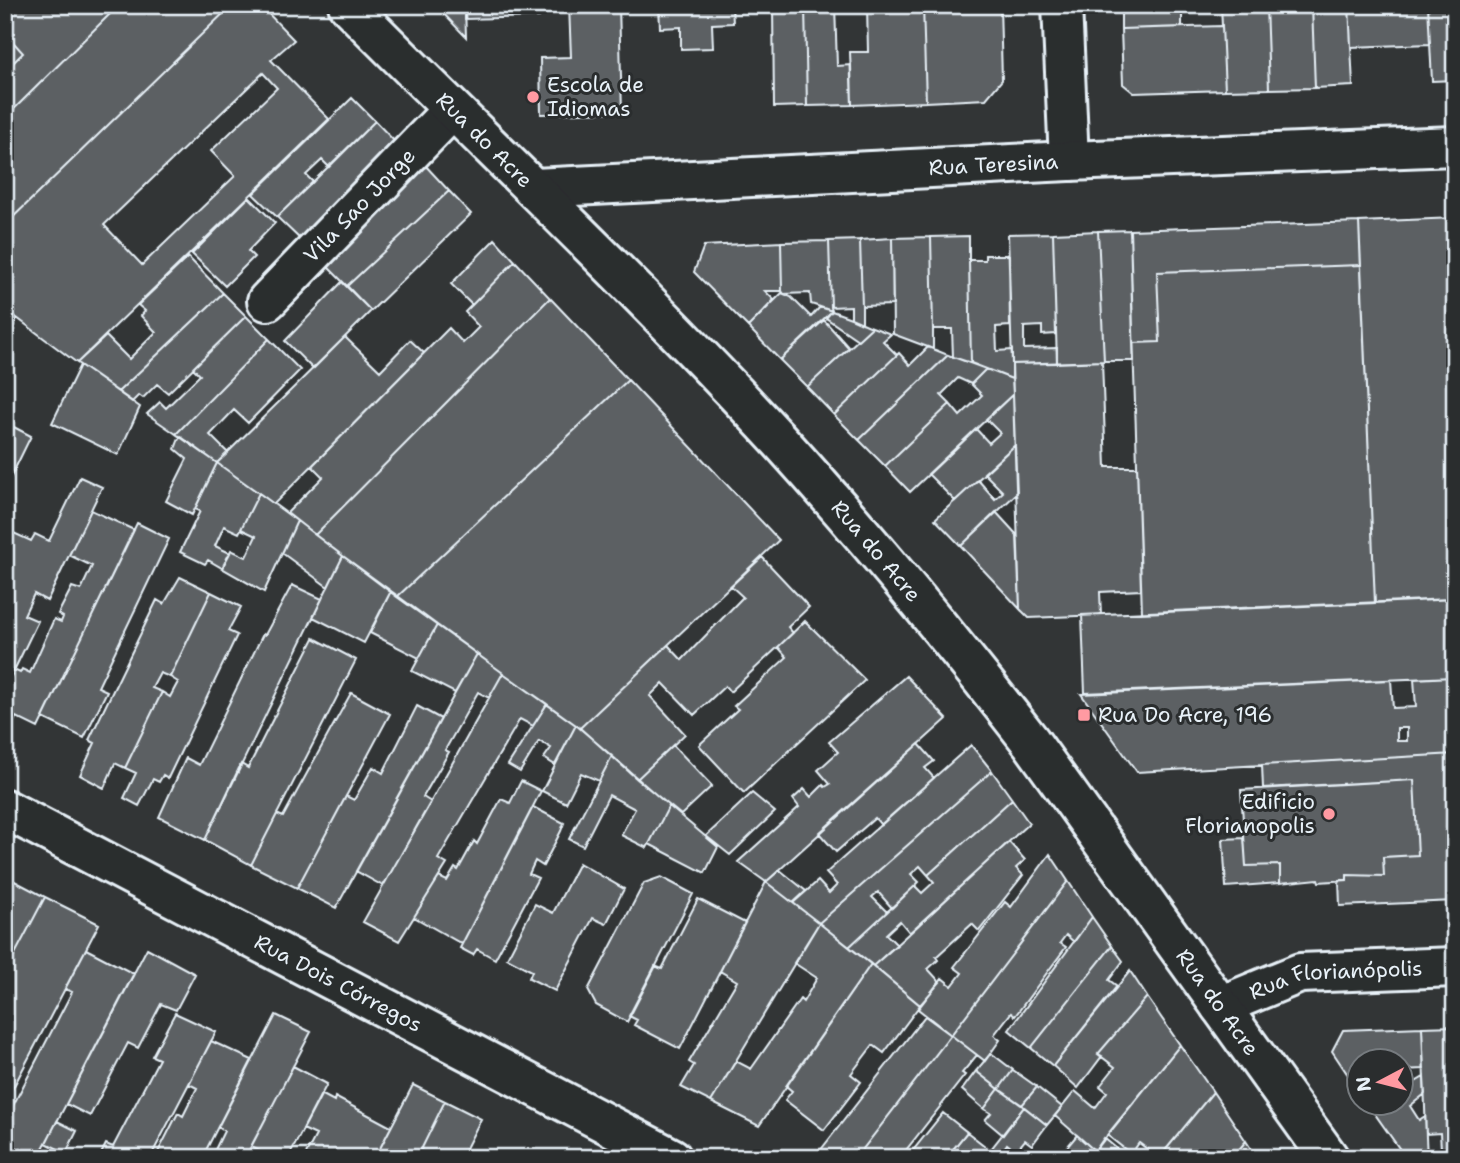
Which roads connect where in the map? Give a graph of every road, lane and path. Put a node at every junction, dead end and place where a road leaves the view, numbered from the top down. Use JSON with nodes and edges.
{"nodes":[{"id":1,"x":348,"y":5,"type":"edge"},
{"id":2,"x":1062,"y":5,"type":"edge"},
{"id":3,"x":452,"y":110,"type":"junction"},
{"id":4,"x":1455,"y":146,"type":"edge"},
{"id":5,"x":1069,"y":161,"type":"junction"},
{"id":6,"x":534,"y":188,"type":"junction"},
{"id":7,"x":267,"y":301,"type":"dead end"},
{"id":8,"x":5,"y":809,"type":"edge"},
{"id":9,"x":1455,"y":967,"type":"edge"},
{"id":10,"x":1220,"y":1006,"type":"junction"},
{"id":11,"x":672,"y":1158,"type":"edge"},
{"id":12,"x":1329,"y":1158,"type":"edge"}],
"edges":[{"from":1,"to":3,"type":"street","name":"Rua do Acre"},
{"from":2,"to":5,"type":"street"},
{"from":3,"to":6,"type":"street","name":"Rua do Acre"},
{"from":3,"to":7,"type":"street","name":"Vila Sao Jorge"},
{"from":4,"to":5,"type":"street","name":"Rua Teresina"},
{"from":5,"to":6,"type":"street","name":"Rua Teresina"},
{"from":6,"to":10,"type":"street","name":"Rua do Acre"},
{"from":8,"to":11,"type":"street","name":"Rua Dois Córregos"},
{"from":9,"to":10,"type":"street","name":"Rua Florianópolis"},
{"from":10,"to":12,"type":"street","name":"Rua do Acre"}]}
